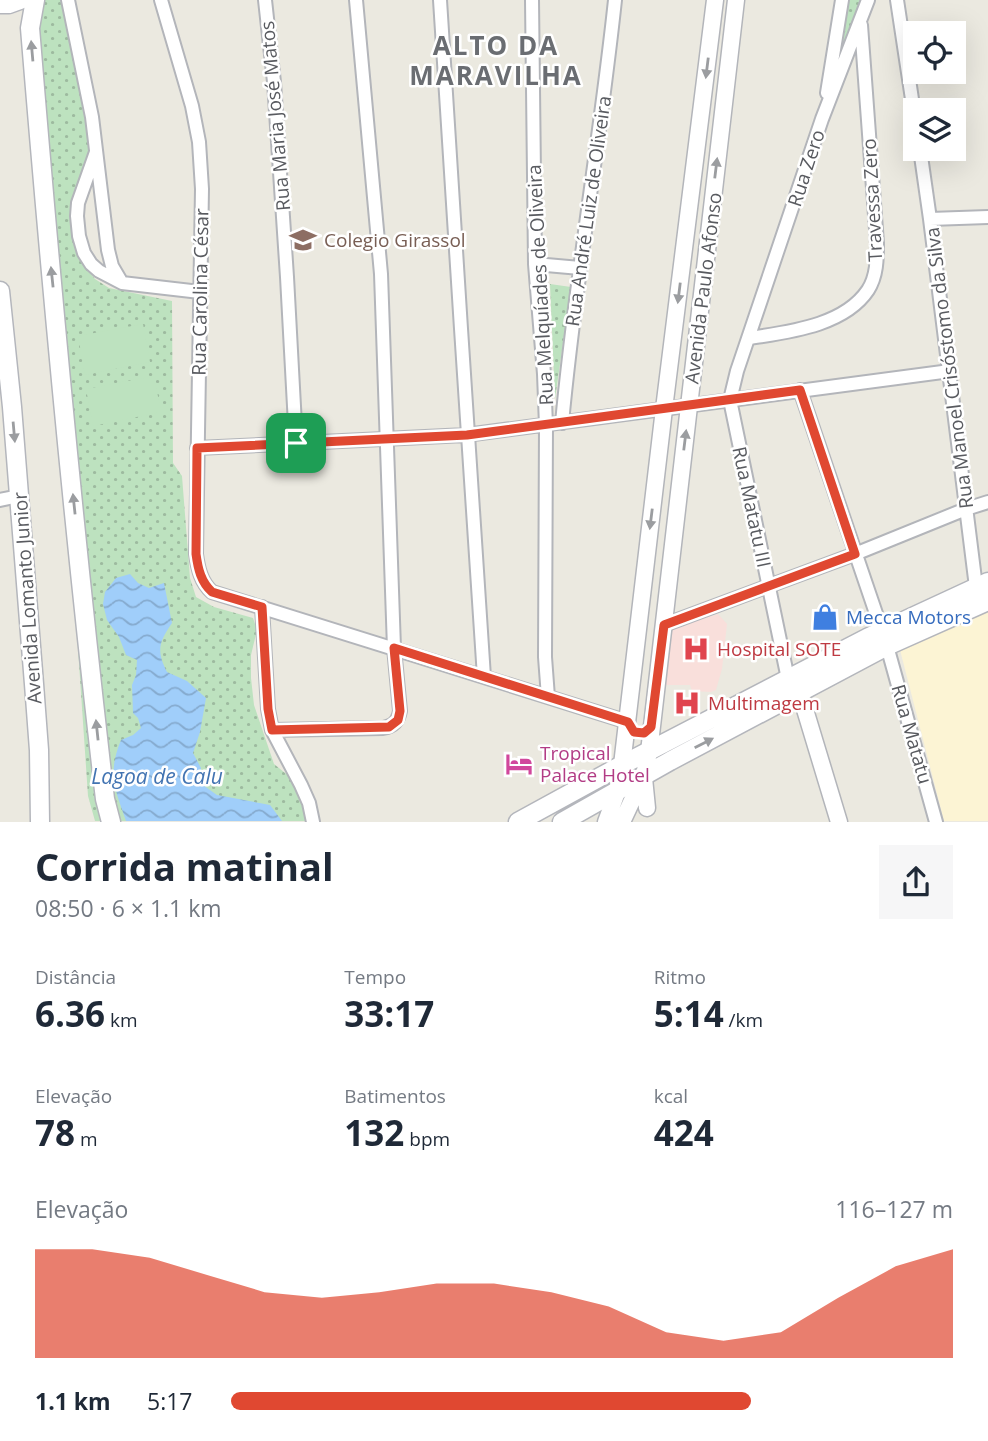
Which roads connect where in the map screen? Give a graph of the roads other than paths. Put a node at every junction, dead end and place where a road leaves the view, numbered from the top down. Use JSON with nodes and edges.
{"nodes":[{"id":1,"x":20,"y":0,"type":"edge"},
{"id":2,"x":35,"y":0,"type":"edge"},
{"id":3,"x":68,"y":0,"type":"edge"},
{"id":4,"x":161,"y":0,"type":"edge"},
{"id":5,"x":265,"y":0,"type":"edge"},
{"id":6,"x":356,"y":0,"type":"edge"},
{"id":7,"x":440,"y":0,"type":"edge"},
{"id":8,"x":532,"y":0,"type":"edge"},
{"id":9,"x":615,"y":0,"type":"edge"},
{"id":10,"x":715,"y":0,"type":"edge"},
{"id":11,"x":736,"y":0,"type":"edge"},
{"id":12,"x":842,"y":0,"type":"edge"},
{"id":13,"x":868,"y":0,"type":"edge"},
{"id":14,"x":897,"y":0,"type":"edge"},
{"id":15,"x":0,"y":4,"type":"edge"},
{"id":16,"x":860,"y":19,"type":"junction"},
{"id":17,"x":912,"y":98,"type":"edge"},
{"id":18,"x":822,"y":119,"type":"junction"},
{"id":19,"x":97,"y":150,"type":"junction"},
{"id":20,"x":922,"y":161,"type":"edge"},
{"id":21,"x":78,"y":203,"type":"junction"},
{"id":22,"x":103,"y":203,"type":"junction"},
{"id":23,"x":988,"y":217,"type":"edge"},
{"id":24,"x":930,"y":219,"type":"junction"},
{"id":25,"x":535,"y":264,"type":"junction"},
{"id":26,"x":580,"y":268,"type":"junction"},
{"id":27,"x":112,"y":273,"type":"junction"},
{"id":28,"x":0,"y":291,"type":"edge"},
{"id":29,"x":201,"y":292,"type":"junction"},
{"id":30,"x":750,"y":338,"type":"junction"},
{"id":31,"x":950,"y":371,"type":"junction"},
{"id":32,"x":800,"y":390,"type":"junction"},
{"id":33,"x":730,"y":400,"type":"junction"},
{"id":34,"x":689,"y":406,"type":"junction"},
{"id":35,"x":664,"y":409,"type":"junction"},
{"id":36,"x":562,"y":423,"type":"junction"},
{"id":37,"x":547,"y":426,"type":"junction"},
{"id":38,"x":467,"y":435,"type":"junction"},
{"id":39,"x":387,"y":439,"type":"junction"},
{"id":40,"x":296,"y":443,"type":"junction"},
{"id":41,"x":197,"y":448,"type":"junction"},
{"id":42,"x":19,"y":496,"type":"junction"},
{"id":43,"x":0,"y":500,"type":"edge"},
{"id":44,"x":988,"y":502,"type":"edge"},
{"id":45,"x":966,"y":509,"type":"junction"},
{"id":46,"x":855,"y":554,"type":"junction"},
{"id":47,"x":982,"y":585,"type":"edge"},
{"id":48,"x":769,"y":586,"type":"junction"},
{"id":49,"x":988,"y":601,"type":"edge"},
{"id":50,"x":262,"y":607,"type":"junction"},
{"id":51,"x":664,"y":625,"type":"junction"},
{"id":52,"x":884,"y":639,"type":"junction"},
{"id":53,"x":394,"y":648,"type":"junction"},
{"id":54,"x":484,"y":677,"type":"junction"},
{"id":55,"x":788,"y":679,"type":"junction"},
{"id":56,"x":800,"y":693,"type":"junction"},
{"id":57,"x":548,"y":697,"type":"junction"},
{"id":58,"x":628,"y":722,"type":"junction"},
{"id":59,"x":651,"y":727,"type":"junction"},
{"id":60,"x":272,"y":730,"type":"junction"},
{"id":61,"x":649,"y":752,"type":"junction"},
{"id":62,"x":622,"y":765,"type":"junction"},
{"id":63,"x":644,"y":775,"type":"junction"},
{"id":64,"x":617,"y":792,"type":"junction"},
{"id":65,"x":646,"y":814,"type":"edge"},
{"id":66,"x":40,"y":821,"type":"edge"},
{"id":67,"x":111,"y":821,"type":"edge"},
{"id":68,"x":313,"y":821,"type":"edge"},
{"id":69,"x":518,"y":821,"type":"edge"},
{"id":70,"x":562,"y":821,"type":"edge"},
{"id":71,"x":606,"y":821,"type":"edge"},
{"id":72,"x":622,"y":821,"type":"edge"},
{"id":73,"x":839,"y":821,"type":"edge"},
{"id":74,"x":936,"y":821,"type":"edge"}],
"edges":[{"from":1,"to":15,"type":"main road"},
{"from":67,"to":2,"type":"main road","one_way":true},
{"from":3,"to":19,"type":"street"},
{"from":4,"to":29,"type":"street","name":"Rua Carolina César"},
{"from":5,"to":40,"type":"street","name":"Rua Maria José Matos"},
{"from":6,"to":39,"type":"street"},
{"from":7,"to":38,"type":"street"},
{"from":8,"to":25,"type":"street","name":"Rua Melquíades de Oliveira"},
{"from":9,"to":26,"type":"street","name":"Rua André Luiz de Oliveira"},
{"from":10,"to":35,"type":"street","name":"Avenida Paulo Afonso","one_way":true},
{"from":34,"to":11,"type":"street","name":"Avenida Paulo Afonso","one_way":true},
{"from":12,"to":18,"type":"street"},
{"from":13,"to":16,"type":"street","name":"Rua Zero"},
{"from":14,"to":17,"type":"street"},
{"from":16,"to":18,"type":"street","name":"Rua Zero"},
{"from":16,"to":30,"type":"street","name":"Travessa Zero"},
{"from":18,"to":30,"type":"street","name":"Rua Zero"},
{"from":19,"to":21,"type":"street"},
{"from":19,"to":22,"type":"street"},
{"from":20,"to":24,"type":"street","name":"Rua Manoel Crisóstomo da Silva"},
{"from":21,"to":22,"type":"street"},
{"from":21,"to":27,"type":"street"},
{"from":22,"to":27,"type":"street"},
{"from":23,"to":24,"type":"street"},
{"from":24,"to":31,"type":"street","name":"Rua Manoel Crisóstomo da Silva"},
{"from":25,"to":26,"type":"street"},
{"from":25,"to":37,"type":"street","name":"Rua Melquíades de Oliveira"},
{"from":26,"to":36,"type":"street","name":"Rua André Luiz de Oliveira"},
{"from":27,"to":29,"type":"street"},
{"from":28,"to":42,"type":"main road","name":"Avenida Lomanto Junior","one_way":true},
{"from":29,"to":41,"type":"street","name":"Rua Carolina César"},
{"from":30,"to":33,"type":"street","name":"Rua Matatu III"},
{"from":31,"to":32,"type":"street"},
{"from":31,"to":45,"type":"street","name":"Rua Manoel Crisóstomo da Silva"},
{"from":32,"to":33,"type":"street"},
{"from":32,"to":46,"type":"street","name":"Rua Matatu"},
{"from":33,"to":34,"type":"street"},
{"from":33,"to":48,"type":"street","name":"Rua Matatu III"},
{"from":34,"to":35,"type":"street"},
{"from":51,"to":34,"type":"street","name":"Avenida Paulo Afonso","one_way":true},
{"from":35,"to":36,"type":"street"},
{"from":35,"to":58,"type":"street","name":"Avenida Paulo Afonso","one_way":true},
{"from":36,"to":37,"type":"street"},
{"from":37,"to":38,"type":"street"},
{"from":37,"to":57,"type":"street","name":"Rua Melquíades de Oliveira"},
{"from":38,"to":39,"type":"street"},
{"from":38,"to":54,"type":"street"},
{"from":39,"to":40,"type":"street"},
{"from":39,"to":53,"type":"street"},
{"from":40,"to":41,"type":"street"},
{"from":41,"to":50,"type":"street","name":"Rua Carolina César"},
{"from":42,"to":43,"type":"street"},
{"from":42,"to":66,"type":"main road","name":"Avenida Lomanto Junior"},
{"from":44,"to":45,"type":"street"},
{"from":45,"to":46,"type":"street"},
{"from":45,"to":47,"type":"street","name":"Rua Manoel Crisóstomo da Silva"},
{"from":46,"to":48,"type":"street"},
{"from":46,"to":52,"type":"street","name":"Rua Matatu"},
{"from":47,"to":52,"type":"main road"},
{"from":48,"to":51,"type":"street"},
{"from":48,"to":55,"type":"street","name":"Rua Matatu III"},
{"from":49,"to":52,"type":"main road"},
{"from":50,"to":53,"type":"street"},
{"from":50,"to":60,"type":"street"},
{"from":51,"to":59,"type":"street","name":"Avenida Paulo Afonso"},
{"from":52,"to":55,"type":"main road"},
{"from":52,"to":56,"type":"main road"},
{"from":52,"to":74,"type":"street","name":"Rua Matatu"},
{"from":53,"to":54,"type":"street"},
{"from":53,"to":60,"type":"street"},
{"from":54,"to":57,"type":"street"},
{"from":55,"to":61,"type":"main road"},
{"from":63,"to":56,"type":"main road","one_way":true},
{"from":56,"to":73,"type":"street"},
{"from":57,"to":58,"type":"street"},
{"from":58,"to":59,"type":"street"},
{"from":58,"to":62,"type":"street","name":"Avenida Paulo Afonso"},
{"from":59,"to":61,"type":"street","name":"Avenida Paulo Afonso"},
{"from":60,"to":68,"type":"street"},
{"from":61,"to":62,"type":"main road"},
{"from":61,"to":63,"type":"street","name":"Avenida Paulo Afonso"},
{"from":62,"to":64,"type":"street","name":"Avenida Paulo Afonso"},
{"from":62,"to":69,"type":"main road"},
{"from":63,"to":64,"type":"main road"},
{"from":63,"to":65,"type":"street"},
{"from":63,"to":72,"type":"street","name":"Avenida Paulo Afonso"},
{"from":64,"to":70,"type":"main road"},
{"from":64,"to":71,"type":"street","name":"Avenida Paulo Afonso"},
{"from":65,"to":72,"type":"street"}]}
